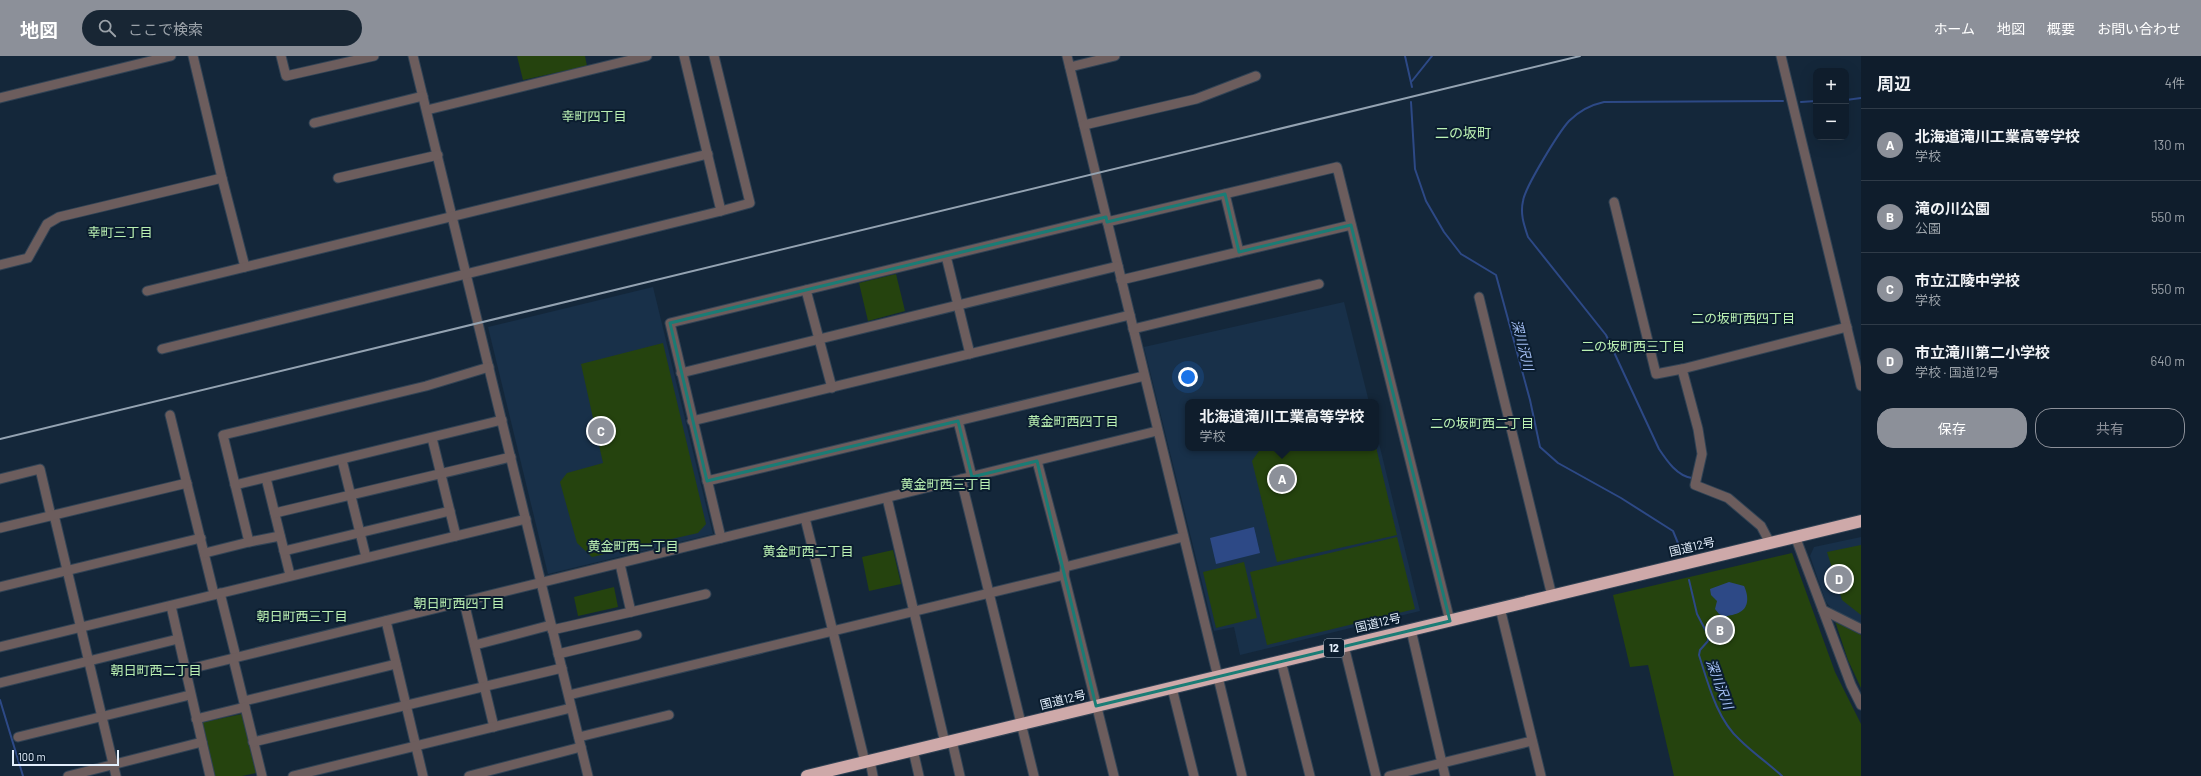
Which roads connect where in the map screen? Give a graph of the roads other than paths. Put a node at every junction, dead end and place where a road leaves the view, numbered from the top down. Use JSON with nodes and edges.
{"nodes":[{"id":1,"x":171,"y":56,"type":"edge"},
{"id":2,"x":193,"y":56,"type":"edge"},
{"id":3,"x":281,"y":56,"type":"edge"},
{"id":4,"x":374,"y":56,"type":"edge"},
{"id":5,"x":413,"y":56,"type":"edge"},
{"id":6,"x":647,"y":56,"type":"edge"},
{"id":7,"x":684,"y":56,"type":"edge"},
{"id":8,"x":714,"y":56,"type":"edge"},
{"id":9,"x":1067,"y":56,"type":"edge"},
{"id":10,"x":1115,"y":56,"type":"edge"},
{"id":11,"x":1781,"y":56,"type":"edge"},
{"id":12,"x":1070,"y":67,"type":"junction"},
{"id":13,"x":1256,"y":76,"type":"dead end"},
{"id":14,"x":423,"y":96,"type":"junction"},
{"id":15,"x":0,"y":98,"type":"edge"},
{"id":16,"x":427,"y":110,"type":"junction"},
{"id":17,"x":314,"y":123,"type":"dead end"},
{"id":18,"x":1084,"y":125,"type":"junction"},
{"id":19,"x":708,"y":154,"type":"junction"},
{"id":20,"x":438,"y":155,"type":"junction"},
{"id":21,"x":222,"y":178,"type":"junction"},
{"id":22,"x":338,"y":178,"type":"dead end"},
{"id":23,"x":1225,"y":194,"type":"junction"},
{"id":24,"x":1614,"y":202,"type":"dead end"},
{"id":25,"x":722,"y":211,"type":"junction"},
{"id":26,"x":452,"y":215,"type":"junction"},
{"id":27,"x":1106,"y":219,"type":"junction"},
{"id":28,"x":1352,"y":225,"type":"junction"},
{"id":29,"x":1239,"y":252,"type":"junction"},
{"id":30,"x":946,"y":256,"type":"junction"},
{"id":31,"x":0,"y":265,"type":"edge"},
{"id":32,"x":1118,"y":266,"type":"junction"},
{"id":33,"x":245,"y":267,"type":"junction"},
{"id":34,"x":467,"y":274,"type":"junction"},
{"id":35,"x":1121,"y":280,"type":"junction"},
{"id":36,"x":1319,"y":284,"type":"dead end"},
{"id":37,"x":806,"y":290,"type":"junction"},
{"id":38,"x":147,"y":291,"type":"dead end"},
{"id":39,"x":1479,"y":297,"type":"dead end"},
{"id":40,"x":958,"y":305,"type":"junction"},
{"id":41,"x":1130,"y":315,"type":"junction"},
{"id":42,"x":1847,"y":327,"type":"junction"},
{"id":43,"x":1133,"y":329,"type":"junction"},
{"id":44,"x":819,"y":339,"type":"junction"},
{"id":45,"x":162,"y":348,"type":"dead end"},
{"id":46,"x":970,"y":354,"type":"junction"},
{"id":47,"x":489,"y":367,"type":"junction"},
{"id":48,"x":1682,"y":369,"type":"junction"},
{"id":49,"x":681,"y":373,"type":"junction"},
{"id":50,"x":1144,"y":376,"type":"junction"},
{"id":51,"x":1861,"y":382,"type":"edge"},
{"id":52,"x":832,"y":388,"type":"junction"},
{"id":53,"x":170,"y":415,"type":"dead end"},
{"id":54,"x":502,"y":420,"type":"junction"},
{"id":55,"x":692,"y":421,"type":"junction"},
{"id":56,"x":958,"y":421,"type":"junction"},
{"id":57,"x":1157,"y":431,"type":"junction"},
{"id":58,"x":432,"y":438,"type":"junction"},
{"id":59,"x":511,"y":457,"type":"junction"},
{"id":60,"x":342,"y":460,"type":"junction"},
{"id":61,"x":1037,"y":461,"type":"junction"},
{"id":62,"x":441,"y":474,"type":"junction"},
{"id":63,"x":972,"y":477,"type":"junction"},
{"id":64,"x":266,"y":478,"type":"junction"},
{"id":65,"x":0,"y":479,"type":"edge"},
{"id":66,"x":961,"y":479,"type":"junction"},
{"id":67,"x":707,"y":481,"type":"junction"},
{"id":68,"x":187,"y":483,"type":"junction"},
{"id":69,"x":235,"y":485,"type":"junction"},
{"id":70,"x":351,"y":496,"type":"junction"},
{"id":71,"x":887,"y":498,"type":"junction"},
{"id":72,"x":450,"y":511,"type":"junction"},
{"id":73,"x":275,"y":513,"type":"junction"},
{"id":74,"x":53,"y":515,"type":"junction"},
{"id":75,"x":805,"y":518,"type":"junction"},
{"id":76,"x":526,"y":519,"type":"junction"},
{"id":77,"x":1861,"y":521,"type":"edge"},
{"id":78,"x":0,"y":528,"type":"edge"},
{"id":79,"x":360,"y":532,"type":"junction"},
{"id":80,"x":280,"y":536,"type":"junction"},
{"id":81,"x":456,"y":536,"type":"junction"},
{"id":82,"x":1796,"y":536,"type":"junction"},
{"id":83,"x":1184,"y":537,"type":"junction"},
{"id":84,"x":201,"y":538,"type":"junction"},
{"id":85,"x":721,"y":538,"type":"junction"},
{"id":86,"x":249,"y":542,"type":"junction"},
{"id":87,"x":1770,"y":543,"type":"junction"},
{"id":88,"x":284,"y":551,"type":"junction"},
{"id":89,"x":205,"y":553,"type":"junction"},
{"id":90,"x":366,"y":557,"type":"junction"},
{"id":91,"x":620,"y":564,"type":"junction"},
{"id":92,"x":68,"y":571,"type":"junction"},
{"id":93,"x":1064,"y":571,"type":"junction"},
{"id":94,"x":290,"y":576,"type":"junction"},
{"id":95,"x":541,"y":583,"type":"junction"},
{"id":96,"x":0,"y":587,"type":"edge"},
{"id":97,"x":989,"y":593,"type":"junction"},
{"id":98,"x":217,"y":594,"type":"junction"},
{"id":99,"x":706,"y":594,"type":"dead end"},
{"id":100,"x":1552,"y":596,"type":"junction"},
{"id":101,"x":464,"y":602,"type":"junction"},
{"id":102,"x":171,"y":606,"type":"junction"},
{"id":103,"x":1500,"y":608,"type":"junction"},
{"id":104,"x":1823,"y":610,"type":"junction"},
{"id":105,"x":914,"y":611,"type":"junction"},
{"id":106,"x":631,"y":612,"type":"junction"},
{"id":107,"x":386,"y":621,"type":"junction"},
{"id":108,"x":1450,"y":621,"type":"junction"},
{"id":109,"x":80,"y":627,"type":"junction"},
{"id":110,"x":552,"y":628,"type":"junction"},
{"id":111,"x":1861,"y":629,"type":"edge"},
{"id":112,"x":1411,"y":630,"type":"junction"},
{"id":113,"x":833,"y":631,"type":"junction"},
{"id":114,"x":636,"y":635,"type":"dead end"},
{"id":115,"x":178,"y":639,"type":"junction"},
{"id":116,"x":475,"y":645,"type":"junction"},
{"id":117,"x":1344,"y":646,"type":"junction"},
{"id":118,"x":0,"y":647,"type":"edge"},
{"id":119,"x":558,"y":654,"type":"junction"},
{"id":120,"x":235,"y":658,"type":"junction"},
{"id":121,"x":1281,"y":661,"type":"junction"},
{"id":122,"x":89,"y":662,"type":"junction"},
{"id":123,"x":396,"y":664,"type":"junction"},
{"id":124,"x":562,"y":668,"type":"junction"},
{"id":125,"x":185,"y":670,"type":"junction"},
{"id":126,"x":1217,"y":677,"type":"junction"},
{"id":127,"x":0,"y":683,"type":"edge"},
{"id":128,"x":485,"y":686,"type":"junction"},
{"id":129,"x":1172,"y":688,"type":"junction"},
{"id":130,"x":190,"y":695,"type":"junction"},
{"id":131,"x":569,"y":695,"type":"junction"},
{"id":132,"x":244,"y":704,"type":"junction"},
{"id":133,"x":407,"y":705,"type":"junction"},
{"id":134,"x":1861,"y":705,"type":"edge"},
{"id":135,"x":1096,"y":706,"type":"junction"},
{"id":136,"x":572,"y":708,"type":"junction"},
{"id":137,"x":669,"y":715,"type":"dead end"},
{"id":138,"x":102,"y":717,"type":"junction"},
{"id":139,"x":196,"y":719,"type":"junction"},
{"id":140,"x":1022,"y":724,"type":"junction"},
{"id":141,"x":494,"y":727,"type":"junction"},
{"id":142,"x":18,"y":737,"type":"dead end"},
{"id":143,"x":578,"y":737,"type":"junction"},
{"id":144,"x":1532,"y":741,"type":"junction"},
{"id":145,"x":202,"y":742,"type":"junction"},
{"id":146,"x":253,"y":742,"type":"junction"},
{"id":147,"x":949,"y":742,"type":"junction"},
{"id":148,"x":416,"y":746,"type":"junction"},
{"id":149,"x":581,"y":748,"type":"junction"},
{"id":150,"x":913,"y":750,"type":"junction"},
{"id":151,"x":867,"y":762,"type":"junction"},
{"id":152,"x":1442,"y":764,"type":"junction"},
{"id":153,"x":113,"y":765,"type":"junction"},
{"id":154,"x":68,"y":776,"type":"edge"},
{"id":155,"x":116,"y":776,"type":"edge"},
{"id":156,"x":210,"y":776,"type":"edge"},
{"id":157,"x":262,"y":776,"type":"edge"},
{"id":158,"x":293,"y":776,"type":"edge"},
{"id":159,"x":423,"y":776,"type":"edge"},
{"id":160,"x":469,"y":776,"type":"edge"},
{"id":161,"x":588,"y":776,"type":"edge"},
{"id":162,"x":807,"y":776,"type":"edge"},
{"id":163,"x":874,"y":776,"type":"edge"},
{"id":164,"x":919,"y":776,"type":"edge"},
{"id":165,"x":960,"y":776,"type":"edge"},
{"id":166,"x":1034,"y":776,"type":"edge"},
{"id":167,"x":1114,"y":776,"type":"edge"},
{"id":168,"x":1194,"y":776,"type":"edge"},
{"id":169,"x":1242,"y":776,"type":"edge"},
{"id":170,"x":1310,"y":776,"type":"edge"},
{"id":171,"x":1376,"y":776,"type":"edge"},
{"id":172,"x":1389,"y":776,"type":"edge"},
{"id":173,"x":1445,"y":776,"type":"edge"},
{"id":174,"x":1541,"y":776,"type":"edge"}],
"edges":[{"from":1,"to":15,"type":"street"},
{"from":2,"to":21,"type":"street"},
{"from":3,"to":4,"type":"street"},
{"from":5,"to":14,"type":"street"},
{"from":6,"to":16,"type":"street"},
{"from":7,"to":19,"type":"street"},
{"from":8,"to":25,"type":"street"},
{"from":9,"to":12,"type":"street"},
{"from":10,"to":12,"type":"street"},
{"from":11,"to":42,"type":"street"},
{"from":12,"to":18,"type":"street"},
{"from":13,"to":18,"type":"street"},
{"from":14,"to":16,"type":"street"},
{"from":14,"to":17,"type":"street"},
{"from":16,"to":20,"type":"street"},
{"from":18,"to":27,"type":"street"},
{"from":19,"to":25,"type":"street"},
{"from":19,"to":26,"type":"street"},
{"from":20,"to":22,"type":"street"},
{"from":20,"to":26,"type":"street"},
{"from":21,"to":31,"type":"street"},
{"from":21,"to":33,"type":"street"},
{"from":23,"to":27,"type":"street"},
{"from":23,"to":28,"type":"street"},
{"from":23,"to":29,"type":"street"},
{"from":24,"to":48,"type":"street"},
{"from":25,"to":34,"type":"street"},
{"from":26,"to":33,"type":"street"},
{"from":26,"to":34,"type":"street"},
{"from":27,"to":30,"type":"street"},
{"from":27,"to":32,"type":"street"},
{"from":28,"to":29,"type":"street"},
{"from":28,"to":108,"type":"street"},
{"from":29,"to":35,"type":"street"},
{"from":30,"to":37,"type":"street"},
{"from":30,"to":40,"type":"street"},
{"from":32,"to":35,"type":"street"},
{"from":32,"to":40,"type":"street"},
{"from":33,"to":38,"type":"street"},
{"from":34,"to":45,"type":"street"},
{"from":34,"to":47,"type":"street"},
{"from":35,"to":41,"type":"street"},
{"from":36,"to":43,"type":"street"},
{"from":37,"to":44,"type":"street"},
{"from":37,"to":49,"type":"street"},
{"from":39,"to":100,"type":"street"},
{"from":40,"to":44,"type":"street"},
{"from":40,"to":46,"type":"street"},
{"from":41,"to":43,"type":"street"},
{"from":41,"to":46,"type":"street"},
{"from":42,"to":48,"type":"street"},
{"from":42,"to":51,"type":"street"},
{"from":43,"to":50,"type":"street"},
{"from":44,"to":49,"type":"street"},
{"from":44,"to":52,"type":"street"},
{"from":46,"to":52,"type":"street"},
{"from":47,"to":54,"type":"street"},
{"from":47,"to":69,"type":"street"},
{"from":48,"to":87,"type":"street"},
{"from":49,"to":55,"type":"street"},
{"from":50,"to":56,"type":"street"},
{"from":50,"to":57,"type":"street"},
{"from":52,"to":55,"type":"street"},
{"from":53,"to":68,"type":"street"},
{"from":54,"to":58,"type":"street"},
{"from":54,"to":59,"type":"street"},
{"from":55,"to":67,"type":"street"},
{"from":56,"to":63,"type":"street"},
{"from":56,"to":67,"type":"street"},
{"from":57,"to":61,"type":"street"},
{"from":57,"to":83,"type":"street"},
{"from":58,"to":60,"type":"street"},
{"from":58,"to":62,"type":"street"},
{"from":59,"to":62,"type":"street"},
{"from":59,"to":76,"type":"street"},
{"from":60,"to":64,"type":"street"},
{"from":60,"to":70,"type":"street"},
{"from":61,"to":63,"type":"street"},
{"from":61,"to":93,"type":"street"},
{"from":62,"to":70,"type":"street"},
{"from":62,"to":72,"type":"street"},
{"from":63,"to":66,"type":"street"},
{"from":64,"to":69,"type":"street"},
{"from":64,"to":73,"type":"street"},
{"from":65,"to":74,"type":"street"},
{"from":66,"to":71,"type":"street"},
{"from":66,"to":97,"type":"street"},
{"from":67,"to":85,"type":"street"},
{"from":68,"to":74,"type":"street"},
{"from":68,"to":84,"type":"street"},
{"from":69,"to":86,"type":"street"},
{"from":70,"to":73,"type":"street"},
{"from":70,"to":79,"type":"street"},
{"from":71,"to":75,"type":"street"},
{"from":71,"to":105,"type":"street"},
{"from":72,"to":79,"type":"street"},
{"from":72,"to":81,"type":"street"},
{"from":73,"to":80,"type":"street"},
{"from":74,"to":78,"type":"street"},
{"from":74,"to":92,"type":"street"},
{"from":75,"to":85,"type":"street"},
{"from":75,"to":113,"type":"street"},
{"from":76,"to":81,"type":"street"},
{"from":76,"to":95,"type":"street"},
{"from":77,"to":82,"type":"highway","name":"国道12号","number":"12"},
{"from":79,"to":88,"type":"street"},
{"from":79,"to":90,"type":"street"},
{"from":80,"to":86,"type":"street"},
{"from":80,"to":88,"type":"street"},
{"from":81,"to":90,"type":"street"},
{"from":82,"to":87,"type":"highway","name":"国道12号","number":"12"},
{"from":82,"to":104,"type":"street"},
{"from":83,"to":93,"type":"street"},
{"from":83,"to":126,"type":"street"},
{"from":84,"to":89,"type":"street"},
{"from":84,"to":92,"type":"street"},
{"from":85,"to":91,"type":"street"},
{"from":86,"to":89,"type":"street"},
{"from":87,"to":100,"type":"highway","name":"国道12号","number":"12"},
{"from":88,"to":94,"type":"street"},
{"from":89,"to":98,"type":"street"},
{"from":90,"to":94,"type":"street"},
{"from":91,"to":95,"type":"street"},
{"from":91,"to":106,"type":"street"},
{"from":92,"to":96,"type":"street"},
{"from":92,"to":109,"type":"street"},
{"from":93,"to":97,"type":"street"},
{"from":93,"to":135,"type":"street"},
{"from":94,"to":98,"type":"street"},
{"from":95,"to":101,"type":"street"},
{"from":95,"to":110,"type":"street"},
{"from":97,"to":105,"type":"street"},
{"from":97,"to":140,"type":"street"},
{"from":98,"to":102,"type":"street"},
{"from":98,"to":120,"type":"street"},
{"from":99,"to":106,"type":"street"},
{"from":100,"to":103,"type":"highway","name":"国道12号","number":"12"},
{"from":101,"to":107,"type":"street"},
{"from":101,"to":116,"type":"street"},
{"from":102,"to":109,"type":"street"},
{"from":102,"to":115,"type":"street"},
{"from":103,"to":108,"type":"highway","name":"国道12号","number":"12"},
{"from":103,"to":144,"type":"street"},
{"from":104,"to":111,"type":"street"},
{"from":104,"to":134,"type":"street"},
{"from":105,"to":113,"type":"street"},
{"from":105,"to":147,"type":"street"},
{"from":106,"to":110,"type":"street"},
{"from":107,"to":120,"type":"street"},
{"from":107,"to":123,"type":"street"},
{"from":108,"to":112,"type":"highway","name":"国道12号","number":"12"},
{"from":109,"to":118,"type":"street"},
{"from":109,"to":122,"type":"street"},
{"from":110,"to":116,"type":"street"},
{"from":110,"to":119,"type":"street"},
{"from":112,"to":117,"type":"highway","name":"国道12号","number":"12"},
{"from":112,"to":152,"type":"street"},
{"from":113,"to":131,"type":"street"},
{"from":113,"to":151,"type":"street"},
{"from":114,"to":119,"type":"street"},
{"from":115,"to":122,"type":"street"},
{"from":115,"to":125,"type":"street"},
{"from":116,"to":128,"type":"street"},
{"from":117,"to":121,"type":"highway","name":"国道12号","number":"12"},
{"from":117,"to":171,"type":"street"},
{"from":119,"to":124,"type":"street"},
{"from":120,"to":125,"type":"street"},
{"from":120,"to":132,"type":"street"},
{"from":121,"to":126,"type":"highway","name":"国道12号","number":"12"},
{"from":121,"to":170,"type":"street"},
{"from":122,"to":127,"type":"street"},
{"from":122,"to":138,"type":"street"},
{"from":123,"to":132,"type":"street"},
{"from":123,"to":133,"type":"street"},
{"from":124,"to":128,"type":"street"},
{"from":124,"to":131,"type":"street"},
{"from":125,"to":130,"type":"street"},
{"from":126,"to":129,"type":"highway","name":"国道12号","number":"12"},
{"from":126,"to":169,"type":"street"},
{"from":128,"to":133,"type":"street"},
{"from":128,"to":141,"type":"street"},
{"from":129,"to":135,"type":"highway","name":"国道12号","number":"12"},
{"from":129,"to":168,"type":"street"},
{"from":130,"to":138,"type":"street"},
{"from":130,"to":139,"type":"street"},
{"from":131,"to":136,"type":"street"},
{"from":132,"to":139,"type":"street"},
{"from":132,"to":146,"type":"street"},
{"from":133,"to":146,"type":"street"},
{"from":133,"to":148,"type":"street"},
{"from":135,"to":140,"type":"highway","name":"国道12号","number":"12"},
{"from":135,"to":167,"type":"street"},
{"from":136,"to":141,"type":"street"},
{"from":136,"to":143,"type":"street"},
{"from":137,"to":143,"type":"street"},
{"from":138,"to":142,"type":"street"},
{"from":138,"to":153,"type":"street"},
{"from":139,"to":145,"type":"street"},
{"from":140,"to":147,"type":"highway","name":"国道12号","number":"12"},
{"from":140,"to":166,"type":"street"},
{"from":141,"to":148,"type":"street"},
{"from":143,"to":149,"type":"street"},
{"from":144,"to":152,"type":"street"},
{"from":144,"to":174,"type":"street"},
{"from":145,"to":153,"type":"street"},
{"from":145,"to":156,"type":"street"},
{"from":146,"to":157,"type":"street"},
{"from":147,"to":150,"type":"highway","name":"国道12号","number":"12"},
{"from":147,"to":165,"type":"street"},
{"from":148,"to":158,"type":"street"},
{"from":148,"to":159,"type":"street"},
{"from":149,"to":160,"type":"street"},
{"from":149,"to":161,"type":"street"},
{"from":150,"to":151,"type":"highway","name":"国道12号","number":"12"},
{"from":150,"to":164,"type":"street"},
{"from":151,"to":162,"type":"highway","name":"国道12号","number":"12"},
{"from":151,"to":163,"type":"street"},
{"from":152,"to":172,"type":"street"},
{"from":152,"to":173,"type":"street"},
{"from":153,"to":154,"type":"street"},
{"from":153,"to":155,"type":"street"}]}
